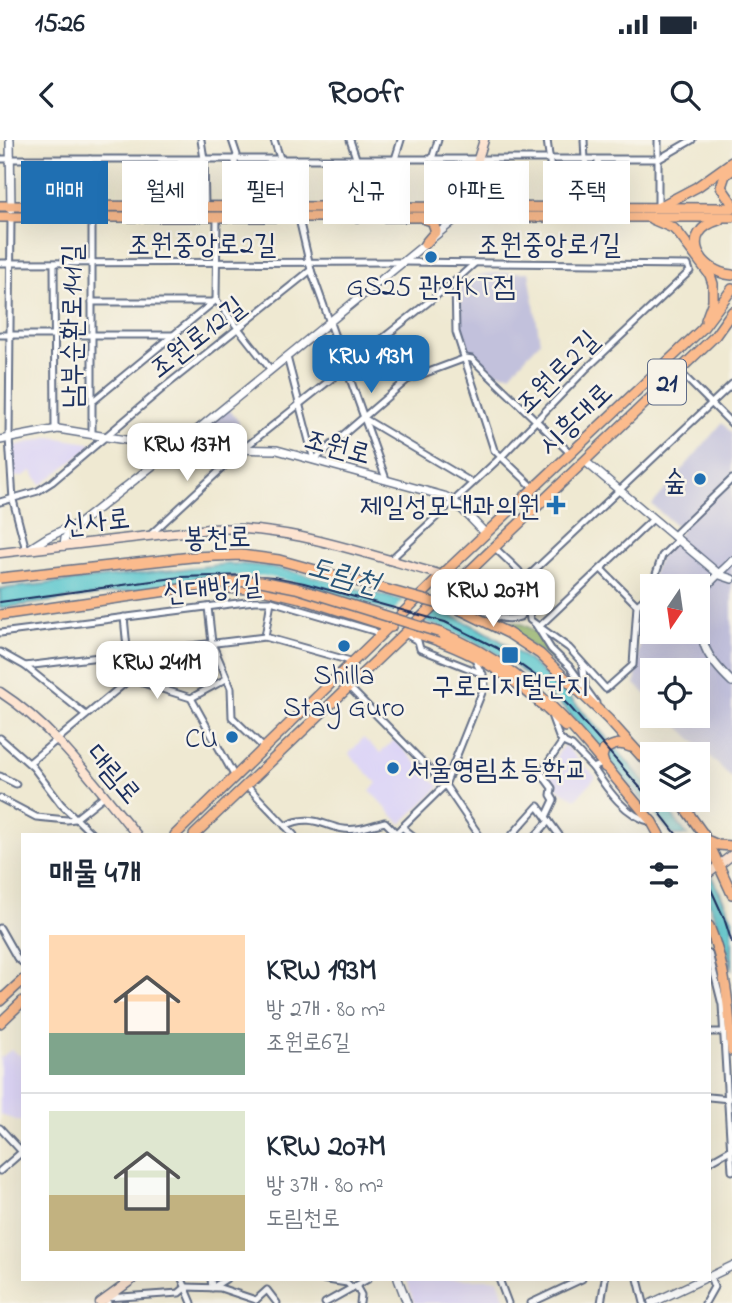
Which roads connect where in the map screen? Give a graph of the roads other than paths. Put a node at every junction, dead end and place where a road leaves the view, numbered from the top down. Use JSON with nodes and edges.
{"nodes":[{"id":1,"x":10,"y":140,"type":"edge"},
{"id":2,"x":201,"y":140,"type":"edge"},
{"id":3,"x":232,"y":140,"type":"edge"},
{"id":4,"x":274,"y":140,"type":"edge"},
{"id":5,"x":350,"y":140,"type":"edge"},
{"id":6,"x":401,"y":140,"type":"edge"},
{"id":7,"x":438,"y":140,"type":"edge"},
{"id":8,"x":484,"y":140,"type":"edge"},
{"id":9,"x":547,"y":140,"type":"edge"},
{"id":10,"x":584,"y":140,"type":"edge"},
{"id":11,"x":658,"y":140,"type":"edge"},
{"id":12,"x":692,"y":140,"type":"edge"},
{"id":13,"x":0,"y":159,"type":"edge"},
{"id":14,"x":10,"y":159,"type":"junction"},
{"id":15,"x":90,"y":159,"type":"joint"},
{"id":16,"x":204,"y":159,"type":"junction"},
{"id":17,"x":235,"y":159,"type":"junction"},
{"id":18,"x":280,"y":159,"type":"junction"},
{"id":19,"x":356,"y":159,"type":"junction"},
{"id":20,"x":395,"y":159,"type":"junction"},
{"id":21,"x":432,"y":159,"type":"junction"},
{"id":22,"x":478,"y":159,"type":"junction"},
{"id":23,"x":659,"y":159,"type":"junction"},
{"id":24,"x":550,"y":160,"type":"junction"},
{"id":25,"x":585,"y":160,"type":"junction"},
{"id":26,"x":598,"y":160,"type":"joint"},
{"id":27,"x":732,"y":163,"type":"edge"},
{"id":28,"x":732,"y":170,"type":"edge"},
{"id":29,"x":732,"y":203,"type":"edge"},
{"id":30,"x":0,"y":206,"type":"edge"},
{"id":31,"x":11,"y":206,"type":"junction"},
{"id":32,"x":21,"y":206,"type":"edge"},
{"id":33,"x":630,"y":208,"type":"edge"},
{"id":34,"x":658,"y":208,"type":"junction"},
{"id":35,"x":732,"y":208,"type":"edge"},
{"id":36,"x":0,"y":217,"type":"edge"},
{"id":37,"x":11,"y":217,"type":"junction"},
{"id":38,"x":21,"y":217,"type":"edge"},
{"id":39,"x":630,"y":217,"type":"edge"},
{"id":40,"x":647,"y":217,"type":"junction"},
{"id":41,"x":732,"y":217,"type":"edge"},
{"id":42,"x":108,"y":218,"type":"edge"},
{"id":43,"x":217,"y":218,"type":"junction"},
{"id":44,"x":222,"y":218,"type":"edge"},
{"id":45,"x":309,"y":218,"type":"edge"},
{"id":46,"x":424,"y":218,"type":"edge"},
{"id":47,"x":92,"y":224,"type":"edge"},
{"id":48,"x":299,"y":224,"type":"edge"},
{"id":49,"x":433,"y":224,"type":"edge"},
{"id":50,"x":448,"y":224,"type":"edge"},
{"id":51,"x":425,"y":244,"type":"junction"},
{"id":52,"x":403,"y":262,"type":"junction"},
{"id":53,"x":0,"y":263,"type":"edge"},
{"id":54,"x":11,"y":263,"type":"junction"},
{"id":55,"x":475,"y":263,"type":"junction"},
{"id":56,"x":54,"y":264,"type":"junction"},
{"id":57,"x":92,"y":264,"type":"junction"},
{"id":58,"x":216,"y":264,"type":"junction"},
{"id":59,"x":311,"y":267,"type":"junction"},
{"id":60,"x":690,"y":270,"type":"junction"},
{"id":61,"x":706,"y":271,"type":"junction"},
{"id":62,"x":732,"y":275,"type":"edge"},
{"id":63,"x":456,"y":281,"type":"junction"},
{"id":64,"x":732,"y":289,"type":"edge"},
{"id":65,"x":215,"y":301,"type":"junction"},
{"id":66,"x":92,"y":302,"type":"junction"},
{"id":67,"x":732,"y":312,"type":"edge"},
{"id":68,"x":330,"y":322,"type":"junction"},
{"id":69,"x":732,"y":323,"type":"edge"},
{"id":70,"x":239,"y":329,"type":"junction"},
{"id":71,"x":702,"y":329,"type":"junction"},
{"id":72,"x":0,"y":335,"type":"edge"},
{"id":73,"x":12,"y":335,"type":"junction"},
{"id":74,"x":54,"y":335,"type":"junction"},
{"id":75,"x":172,"y":335,"type":"junction"},
{"id":76,"x":92,"y":336,"type":"junction"},
{"id":77,"x":715,"y":336,"type":"junction"},
{"id":78,"x":287,"y":357,"type":"junction"},
{"id":79,"x":466,"y":358,"type":"junction"},
{"id":80,"x":346,"y":368,"type":"junction"},
{"id":81,"x":271,"y":370,"type":"junction"},
{"id":82,"x":679,"y":370,"type":"junction"},
{"id":83,"x":732,"y":384,"type":"edge"},
{"id":84,"x":92,"y":402,"type":"junction"},
{"id":85,"x":712,"y":404,"type":"junction"},
{"id":86,"x":298,"y":405,"type":"junction"},
{"id":87,"x":365,"y":417,"type":"junction"},
{"id":88,"x":536,"y":420,"type":"junction"},
{"id":89,"x":732,"y":424,"type":"edge"},
{"id":90,"x":55,"y":429,"type":"junction"},
{"id":91,"x":92,"y":434,"type":"junction"},
{"id":92,"x":107,"y":437,"type":"junction"},
{"id":93,"x":9,"y":438,"type":"junction"},
{"id":94,"x":0,"y":440,"type":"edge"},
{"id":95,"x":175,"y":449,"type":"junction"},
{"id":96,"x":243,"y":449,"type":"junction"},
{"id":97,"x":571,"y":452,"type":"junction"},
{"id":98,"x":502,"y":456,"type":"junction"},
{"id":99,"x":314,"y":460,"type":"junction"},
{"id":100,"x":586,"y":462,"type":"junction"},
{"id":101,"x":386,"y":479,"type":"junction"},
{"id":102,"x":732,"y":479,"type":"edge"},
{"id":103,"x":471,"y":482,"type":"junction"},
{"id":104,"x":534,"y":488,"type":"junction"},
{"id":105,"x":618,"y":489,"type":"junction"},
{"id":106,"x":13,"y":500,"type":"junction"},
{"id":107,"x":454,"y":501,"type":"junction"},
{"id":108,"x":0,"y":502,"type":"edge"},
{"id":109,"x":653,"y":519,"type":"junction"},
{"id":110,"x":81,"y":522,"type":"junction"},
{"id":111,"x":486,"y":534,"type":"junction"},
{"id":112,"x":148,"y":537,"type":"junction"},
{"id":113,"x":675,"y":538,"type":"junction"},
{"id":114,"x":64,"y":546,"type":"junction"},
{"id":115,"x":495,"y":548,"type":"junction"},
{"id":116,"x":27,"y":550,"type":"junction"},
{"id":117,"x":0,"y":553,"type":"edge"},
{"id":118,"x":389,"y":561,"type":"junction"},
{"id":119,"x":732,"y":561,"type":"edge"},
{"id":120,"x":601,"y":569,"type":"junction"},
{"id":121,"x":443,"y":575,"type":"junction"},
{"id":122,"x":720,"y":575,"type":"junction"},
{"id":123,"x":0,"y":578,"type":"edge"},
{"id":124,"x":732,"y":579,"type":"edge"},
{"id":125,"x":523,"y":581,"type":"junction"},
{"id":126,"x":454,"y":586,"type":"junction"},
{"id":127,"x":192,"y":587,"type":"junction"},
{"id":128,"x":271,"y":601,"type":"junction"},
{"id":129,"x":435,"y":601,"type":"junction"},
{"id":130,"x":527,"y":603,"type":"junction"},
{"id":131,"x":637,"y":605,"type":"junction"},
{"id":132,"x":208,"y":607,"type":"junction"},
{"id":133,"x":0,"y":615,"type":"edge"},
{"id":134,"x":124,"y":617,"type":"junction"},
{"id":135,"x":394,"y":624,"type":"junction"},
{"id":136,"x":538,"y":625,"type":"junction"},
{"id":137,"x":408,"y":629,"type":"junction"},
{"id":138,"x":0,"y":633,"type":"edge"},
{"id":139,"x":381,"y":636,"type":"junction"},
{"id":140,"x":265,"y":637,"type":"junction"},
{"id":141,"x":212,"y":643,"type":"junction"},
{"id":142,"x":0,"y":652,"type":"edge"},
{"id":143,"x":127,"y":653,"type":"junction"},
{"id":144,"x":475,"y":656,"type":"junction"},
{"id":145,"x":354,"y":662,"type":"junction"},
{"id":146,"x":582,"y":662,"type":"junction"},
{"id":147,"x":25,"y":666,"type":"junction"},
{"id":148,"x":484,"y":674,"type":"junction"},
{"id":149,"x":130,"y":679,"type":"junction"},
{"id":150,"x":226,"y":679,"type":"junction"},
{"id":151,"x":732,"y":682,"type":"edge"},
{"id":152,"x":349,"y":687,"type":"junction"},
{"id":153,"x":0,"y":692,"type":"edge"},
{"id":154,"x":191,"y":698,"type":"junction"},
{"id":155,"x":593,"y":699,"type":"junction"},
{"id":156,"x":552,"y":710,"type":"junction"},
{"id":157,"x":86,"y":715,"type":"junction"},
{"id":158,"x":608,"y":719,"type":"junction"},
{"id":159,"x":0,"y":738,"type":"edge"},
{"id":160,"x":57,"y":740,"type":"junction"},
{"id":161,"x":563,"y":741,"type":"junction"},
{"id":162,"x":265,"y":749,"type":"junction"},
{"id":163,"x":635,"y":750,"type":"junction"},
{"id":164,"x":640,"y":755,"type":"edge"},
{"id":165,"x":29,"y":763,"type":"junction"},
{"id":166,"x":599,"y":766,"type":"junction"},
{"id":167,"x":0,"y":776,"type":"edge"},
{"id":168,"x":235,"y":777,"type":"junction"},
{"id":169,"x":16,"y":784,"type":"dead end"},
{"id":170,"x":246,"y":785,"type":"junction"},
{"id":171,"x":445,"y":785,"type":"junction"},
{"id":172,"x":104,"y":796,"type":"junction"},
{"id":173,"x":0,"y":799,"type":"edge"},
{"id":174,"x":688,"y":812,"type":"edge"},
{"id":175,"x":75,"y":819,"type":"junction"},
{"id":176,"x":547,"y":819,"type":"junction"},
{"id":177,"x":652,"y":822,"type":"junction"},
{"id":178,"x":285,"y":825,"type":"junction"},
{"id":179,"x":402,"y":827,"type":"junction"},
{"id":180,"x":91,"y":833,"type":"edge"},
{"id":181,"x":135,"y":833,"type":"edge"},
{"id":182,"x":177,"y":833,"type":"edge"},
{"id":183,"x":200,"y":833,"type":"edge"},
{"id":184,"x":292,"y":833,"type":"edge"},
{"id":185,"x":394,"y":833,"type":"edge"},
{"id":186,"x":396,"y":833,"type":"edge"},
{"id":187,"x":410,"y":833,"type":"edge"},
{"id":188,"x":478,"y":833,"type":"edge"},
{"id":189,"x":514,"y":833,"type":"edge"},
{"id":190,"x":537,"y":833,"type":"edge"},
{"id":191,"x":558,"y":833,"type":"edge"},
{"id":192,"x":658,"y":833,"type":"edge"},
{"id":193,"x":703,"y":833,"type":"edge"},
{"id":194,"x":711,"y":843,"type":"edge"},
{"id":195,"x":732,"y":846,"type":"edge"},
{"id":196,"x":732,"y":855,"type":"edge"},
{"id":197,"x":714,"y":869,"type":"edge"},
{"id":198,"x":732,"y":894,"type":"edge"},
{"id":199,"x":0,"y":928,"type":"edge"},
{"id":200,"x":711,"y":932,"type":"edge"},
{"id":201,"x":21,"y":962,"type":"edge"},
{"id":202,"x":711,"y":964,"type":"edge"},
{"id":203,"x":21,"y":981,"type":"edge"},
{"id":204,"x":0,"y":1001,"type":"edge"},
{"id":205,"x":21,"y":1003,"type":"edge"},
{"id":206,"x":0,"y":1023,"type":"edge"},
{"id":207,"x":729,"y":1026,"type":"edge"},
{"id":208,"x":711,"y":1031,"type":"edge"},
{"id":209,"x":732,"y":1051,"type":"edge"},
{"id":210,"x":711,"y":1097,"type":"edge"},
{"id":211,"x":729,"y":1099,"type":"junction"},
{"id":212,"x":0,"y":1128,"type":"edge"},
{"id":213,"x":731,"y":1150,"type":"edge"},
{"id":214,"x":21,"y":1151,"type":"edge"},
{"id":215,"x":21,"y":1153,"type":"edge"},
{"id":216,"x":711,"y":1161,"type":"edge"},
{"id":217,"x":0,"y":1171,"type":"edge"},
{"id":218,"x":732,"y":1171,"type":"edge"},
{"id":219,"x":732,"y":1266,"type":"edge"},
{"id":220,"x":711,"y":1275,"type":"edge"},
{"id":221,"x":130,"y":1281,"type":"edge"},
{"id":222,"x":183,"y":1281,"type":"edge"},
{"id":223,"x":188,"y":1281,"type":"edge"},
{"id":224,"x":211,"y":1281,"type":"edge"},
{"id":225,"x":223,"y":1281,"type":"edge"},
{"id":226,"x":348,"y":1281,"type":"edge"},
{"id":227,"x":365,"y":1281,"type":"edge"},
{"id":228,"x":399,"y":1281,"type":"edge"},
{"id":229,"x":500,"y":1281,"type":"edge"},
{"id":230,"x":578,"y":1281,"type":"edge"},
{"id":231,"x":605,"y":1281,"type":"edge"},
{"id":232,"x":638,"y":1281,"type":"edge"},
{"id":233,"x":700,"y":1281,"type":"edge"},
{"id":234,"x":710,"y":1281,"type":"edge"},
{"id":235,"x":186,"y":1287,"type":"junction"},
{"id":236,"x":354,"y":1287,"type":"junction"},
{"id":237,"x":212,"y":1288,"type":"junction"},
{"id":238,"x":136,"y":1300,"type":"edge"},
{"id":239,"x":105,"y":1301,"type":"edge"},
{"id":240,"x":256,"y":1301,"type":"edge"},
{"id":241,"x":662,"y":1301,"type":"edge"},
{"id":242,"x":192,"y":1303,"type":"edge"},
{"id":243,"x":277,"y":1303,"type":"edge"},
{"id":244,"x":326,"y":1303,"type":"edge"},
{"id":245,"x":360,"y":1303,"type":"edge"},
{"id":246,"x":407,"y":1303,"type":"edge"},
{"id":247,"x":508,"y":1303,"type":"edge"},
{"id":248,"x":531,"y":1303,"type":"edge"},
{"id":249,"x":601,"y":1303,"type":"edge"},
{"id":250,"x":644,"y":1303,"type":"edge"},
{"id":251,"x":652,"y":1303,"type":"edge"},
{"id":252,"x":705,"y":1303,"type":"edge"}],
"edges":[{"from":1,"to":14,"type":"street"},
{"from":2,"to":16,"type":"street"},
{"from":3,"to":17,"type":"street"},
{"from":4,"to":18,"type":"street"},
{"from":5,"to":19,"type":"street"},
{"from":6,"to":20,"type":"street"},
{"from":7,"to":21,"type":"street"},
{"from":8,"to":22,"type":"main road"},
{"from":9,"to":24,"type":"street"},
{"from":10,"to":25,"type":"street"},
{"from":11,"to":23,"type":"street"},
{"from":12,"to":23,"type":"street"},
{"from":13,"to":14,"type":"street"},
{"from":14,"to":15,"type":"street"},
{"from":14,"to":31,"type":"street"},
{"from":15,"to":16,"type":"street"},
{"from":16,"to":17,"type":"street"},
{"from":17,"to":18,"type":"street"},
{"from":18,"to":19,"type":"street"},
{"from":19,"to":20,"type":"street"},
{"from":20,"to":21,"type":"street"},
{"from":21,"to":22,"type":"street"},
{"from":22,"to":24,"type":"street"},
{"from":23,"to":26,"type":"street"},
{"from":23,"to":34,"type":"street"},
{"from":24,"to":25,"type":"street"},
{"from":25,"to":26,"type":"street"},
{"from":27,"to":34,"type":"main road"},
{"from":28,"to":29,"type":"main road"},
{"from":30,"to":31,"type":"main road"},
{"from":31,"to":32,"type":"main road"},
{"from":31,"to":37,"type":"street"},
{"from":33,"to":34,"type":"main road"},
{"from":34,"to":35,"type":"main road"},
{"from":36,"to":37,"type":"main road"},
{"from":37,"to":38,"type":"main road"},
{"from":37,"to":54,"type":"street"},
{"from":39,"to":40,"type":"main road"},
{"from":40,"to":41,"type":"main road"},
{"from":40,"to":61,"type":"main road"},
{"from":41,"to":62,"type":"main road"},
{"from":42,"to":43,"type":"main road"},
{"from":43,"to":44,"type":"main road"},
{"from":43,"to":58,"type":"street"},
{"from":45,"to":46,"type":"main road"},
{"from":47,"to":57,"type":"street","name":"남부순환로141길"},
{"from":48,"to":59,"type":"street"},
{"from":49,"to":51,"type":"main road"},
{"from":50,"to":51,"type":"street"},
{"from":51,"to":52,"type":"street"},
{"from":52,"to":55,"type":"street","name":"조원중앙로1길"},
{"from":52,"to":59,"type":"street","name":"조원중앙로2길"},
{"from":52,"to":68,"type":"street"},
{"from":53,"to":54,"type":"street","name":"조원중앙로2길"},
{"from":54,"to":56,"type":"street","name":"조원중앙로2길"},
{"from":54,"to":73,"type":"street"},
{"from":55,"to":60,"type":"street","name":"조원중앙로1길"},
{"from":55,"to":63,"type":"street"},
{"from":56,"to":57,"type":"street","name":"조원중앙로2길"},
{"from":56,"to":74,"type":"street"},
{"from":57,"to":58,"type":"street","name":"조원중앙로2길"},
{"from":57,"to":66,"type":"street","name":"남부순환로141길"},
{"from":58,"to":59,"type":"street","name":"조원중앙로2길"},
{"from":58,"to":65,"type":"street"},
{"from":59,"to":68,"type":"street"},
{"from":59,"to":70,"type":"street","name":"조원로12길"},
{"from":60,"to":61,"type":"street","name":"조원중앙로1길"},
{"from":60,"to":88,"type":"street","name":"조원로2길"},
{"from":61,"to":71,"type":"main road"},
{"from":63,"to":79,"type":"street"},
{"from":63,"to":80,"type":"street"},
{"from":64,"to":71,"type":"main road","name":"시흥대로","number":"21"},
{"from":65,"to":66,"type":"street"},
{"from":65,"to":70,"type":"street"},
{"from":65,"to":75,"type":"street"},
{"from":66,"to":76,"type":"street","name":"남부순환로141길"},
{"from":67,"to":77,"type":"main road","name":"시흥대로","number":"21"},
{"from":68,"to":78,"type":"street"},
{"from":68,"to":80,"type":"street"},
{"from":69,"to":77,"type":"main road"},
{"from":70,"to":81,"type":"street"},
{"from":70,"to":92,"type":"street","name":"조원로12길"},
{"from":71,"to":97,"type":"main road","name":"시흥대로","number":"21"},
{"from":72,"to":73,"type":"street"},
{"from":73,"to":74,"type":"street"},
{"from":73,"to":93,"type":"street"},
{"from":74,"to":76,"type":"street"},
{"from":74,"to":90,"type":"street"},
{"from":75,"to":76,"type":"street"},
{"from":75,"to":84,"type":"street"},
{"from":76,"to":84,"type":"street","name":"남부순환로141길"},
{"from":77,"to":82,"type":"main road","name":"시흥대로","number":"21"},
{"from":78,"to":81,"type":"street"},
{"from":78,"to":86,"type":"street"},
{"from":79,"to":87,"type":"street"},
{"from":79,"to":88,"type":"street"},
{"from":79,"to":98,"type":"street"},
{"from":80,"to":86,"type":"street"},
{"from":80,"to":87,"type":"street"},
{"from":81,"to":95,"type":"street"},
{"from":82,"to":85,"type":"street"},
{"from":82,"to":100,"type":"main road","name":"시흥대로","number":"21"},
{"from":83,"to":85,"type":"street"},
{"from":84,"to":91,"type":"street","name":"남부순환로141길"},
{"from":85,"to":89,"type":"street"},
{"from":85,"to":105,"type":"street"},
{"from":86,"to":96,"type":"street"},
{"from":86,"to":99,"type":"street"},
{"from":87,"to":99,"type":"street"},
{"from":87,"to":101,"type":"street"},
{"from":87,"to":103,"type":"street"},
{"from":88,"to":97,"type":"street"},
{"from":88,"to":98,"type":"street","name":"조원로2길"},
{"from":90,"to":91,"type":"street","name":"조원로"},
{"from":90,"to":93,"type":"street","name":"조원로"},
{"from":91,"to":92,"type":"street","name":"조원로"},
{"from":92,"to":95,"type":"street","name":"조원로"},
{"from":92,"to":106,"type":"street","name":"조원로12길"},
{"from":93,"to":94,"type":"street","name":"조원로"},
{"from":93,"to":106,"type":"street"},
{"from":95,"to":96,"type":"street","name":"조원로"},
{"from":95,"to":110,"type":"street"},
{"from":96,"to":99,"type":"street","name":"조원로"},
{"from":96,"to":112,"type":"street"},
{"from":97,"to":100,"type":"main road"},
{"from":97,"to":104,"type":"main road","name":"시흥대로","number":"21"},
{"from":98,"to":103,"type":"street","name":"조원로2길"},
{"from":98,"to":104,"type":"street"},
{"from":99,"to":101,"type":"street","name":"조원로"},
{"from":100,"to":105,"type":"street"},
{"from":100,"to":115,"type":"main road","name":"시흥대로","number":"21"},
{"from":101,"to":107,"type":"street","name":"조원로"},
{"from":102,"to":113,"type":"street"},
{"from":103,"to":107,"type":"street","name":"조원로2길"},
{"from":104,"to":111,"type":"main road","name":"시흥대로","number":"21"},
{"from":105,"to":109,"type":"street"},
{"from":105,"to":125,"type":"street"},
{"from":106,"to":108,"type":"street","name":"조원로12길"},
{"from":106,"to":116,"type":"street"},
{"from":107,"to":111,"type":"street","name":"조원로"},
{"from":107,"to":118,"type":"street"},
{"from":109,"to":113,"type":"street"},
{"from":109,"to":120,"type":"street"},
{"from":110,"to":114,"type":"street"},
{"from":110,"to":116,"type":"street"},
{"from":111,"to":121,"type":"main road","name":"시흥대로","number":"21"},
{"from":112,"to":114,"type":"main road","name":"신사로"},
{"from":112,"to":118,"type":"main road","name":"신사로"},
{"from":113,"to":122,"type":"street"},
{"from":113,"to":131,"type":"street"},
{"from":114,"to":116,"type":"main road","name":"신사로"},
{"from":115,"to":125,"type":"street"},
{"from":115,"to":126,"type":"main road","name":"시흥대로","number":"21"},
{"from":116,"to":117,"type":"main road","name":"신사로"},
{"from":118,"to":121,"type":"main road","name":"신사로"},
{"from":119,"to":122,"type":"street"},
{"from":120,"to":131,"type":"street"},
{"from":120,"to":136,"type":"street"},
{"from":121,"to":126,"type":"main road"},
{"from":121,"to":135,"type":"main road","name":"시흥대로","number":"21","bridge":true},
{"from":122,"to":124,"type":"street"},
{"from":122,"to":151,"type":"street"},
{"from":123,"to":129,"type":"main road","name":"봉천로","bridge":true},
{"from":125,"to":130,"type":"street"},
{"from":126,"to":129,"type":"main road","name":"시흥대로","number":"21"},
{"from":126,"to":130,"type":"street"},
{"from":127,"to":133,"type":"main road","name":"봉천로","bridge":true},
{"from":127,"to":135,"type":"main road","bridge":true},
{"from":127,"to":137,"type":"main road","name":"봉천로","bridge":true},
{"from":128,"to":132,"type":"street","name":"신대방1길"},
{"from":128,"to":139,"type":"street","name":"신대방1길"},
{"from":128,"to":140,"type":"street"},
{"from":129,"to":137,"type":"main road","name":"시흥대로","number":"21","bridge":true},
{"from":129,"to":158,"type":"main road","name":"봉천로","bridge":true},
{"from":130,"to":136,"type":"street"},
{"from":131,"to":146,"type":"street"},
{"from":132,"to":134,"type":"street","name":"신대방1길"},
{"from":132,"to":141,"type":"street"},
{"from":134,"to":138,"type":"street","name":"신대방1길"},
{"from":134,"to":143,"type":"street","name":"신대방1길"},
{"from":135,"to":139,"type":"main road","name":"시흥대로"},
{"from":136,"to":146,"type":"street"},
{"from":136,"to":155,"type":"street"},
{"from":137,"to":144,"type":"main road"},
{"from":137,"to":148,"type":"street"},
{"from":137,"to":152,"type":"main road","name":"시흥대로","number":"21"},
{"from":137,"to":156,"type":"main road","bridge":true},
{"from":139,"to":145,"type":"main road","name":"시흥대로"},
{"from":140,"to":141,"type":"street"},
{"from":140,"to":145,"type":"street"},
{"from":141,"to":143,"type":"street"},
{"from":141,"to":150,"type":"street"},
{"from":142,"to":147,"type":"street"},
{"from":143,"to":147,"type":"street"},
{"from":143,"to":149,"type":"street","name":"신대방1길"},
{"from":144,"to":148,"type":"street"},
{"from":144,"to":156,"type":"main road"},
{"from":145,"to":162,"type":"main road","name":"시흥대로"},
{"from":146,"to":155,"type":"street"},
{"from":147,"to":157,"type":"street"},
{"from":148,"to":171,"type":"street"},
{"from":149,"to":154,"type":"street"},
{"from":149,"to":157,"type":"street"},
{"from":150,"to":154,"type":"street"},
{"from":150,"to":162,"type":"street"},
{"from":152,"to":170,"type":"main road","name":"시흥대로","number":"21"},
{"from":152,"to":171,"type":"street"},
{"from":153,"to":160,"type":"main road","name":"대림로"},
{"from":154,"to":168,"type":"street"},
{"from":155,"to":158,"type":"street"},
{"from":156,"to":161,"type":"street"},
{"from":156,"to":166,"type":"main road"},
{"from":157,"to":160,"type":"street"},
{"from":158,"to":163,"type":"main road","name":"봉천로"},
{"from":159,"to":165,"type":"street"},
{"from":160,"to":165,"type":"street","name":"대림로"},
{"from":160,"to":172,"type":"main road","name":"대림로"},
{"from":161,"to":166,"type":"street"},
{"from":161,"to":176,"type":"street"},
{"from":162,"to":168,"type":"main road","name":"시흥대로"},
{"from":163,"to":164,"type":"main road","name":"봉천로"},
{"from":163,"to":166,"type":"main road"},
{"from":165,"to":175,"type":"street"},
{"from":166,"to":177,"type":"main road"},
{"from":166,"to":177,"type":"street"},
{"from":167,"to":169,"type":"street"},
{"from":168,"to":182,"type":"main road","name":"시흥대로"},
{"from":170,"to":178,"type":"street"},
{"from":170,"to":183,"type":"main road","name":"시흥대로","number":"21"},
{"from":171,"to":179,"type":"street"},
{"from":171,"to":188,"type":"street"},
{"from":172,"to":175,"type":"street"},
{"from":172,"to":181,"type":"main road","name":"대림로"},
{"from":173,"to":175,"type":"street"},
{"from":174,"to":193,"type":"main road"},
{"from":175,"to":180,"type":"street"},
{"from":176,"to":189,"type":"street"},
{"from":176,"to":190,"type":"street"},
{"from":176,"to":191,"type":"street"},
{"from":177,"to":192,"type":"main road"},
{"from":178,"to":184,"type":"street"},
{"from":178,"to":185,"type":"street"},
{"from":179,"to":186,"type":"street"},
{"from":179,"to":187,"type":"street"},
{"from":194,"to":195,"type":"main road"},
{"from":196,"to":197,"type":"main road"},
{"from":197,"to":198,"type":"main road"},
{"from":199,"to":201,"type":"street"},
{"from":200,"to":207,"type":"main road"},
{"from":202,"to":207,"type":"street"},
{"from":203,"to":204,"type":"main road"},
{"from":205,"to":206,"type":"main road"},
{"from":207,"to":208,"type":"street"},
{"from":207,"to":209,"type":"main road"},
{"from":207,"to":211,"type":"street"},
{"from":210,"to":211,"type":"street"},
{"from":211,"to":213,"type":"street"},
{"from":212,"to":214,"type":"street"},
{"from":213,"to":216,"type":"street"},
{"from":213,"to":218,"type":"street"},
{"from":215,"to":217,"type":"street"},
{"from":219,"to":220,"type":"street"},
{"from":221,"to":239,"type":"main road"},
{"from":222,"to":235,"type":"street"},
{"from":223,"to":235,"type":"street"},
{"from":224,"to":237,"type":"street"},
{"from":225,"to":237,"type":"street"},
{"from":226,"to":236,"type":"street"},
{"from":227,"to":236,"type":"street"},
{"from":228,"to":246,"type":"street"},
{"from":229,"to":247,"type":"street"},
{"from":230,"to":248,"type":"street"},
{"from":231,"to":249,"type":"street"},
{"from":232,"to":250,"type":"street"},
{"from":233,"to":241,"type":"street"},
{"from":234,"to":252,"type":"street"},
{"from":235,"to":237,"type":"street"},
{"from":235,"to":238,"type":"street"},
{"from":235,"to":242,"type":"street"},
{"from":236,"to":244,"type":"street"},
{"from":236,"to":245,"type":"street"},
{"from":237,"to":240,"type":"street"},
{"from":238,"to":239,"type":"street"},
{"from":240,"to":243,"type":"street"},
{"from":241,"to":251,"type":"street"}]}
